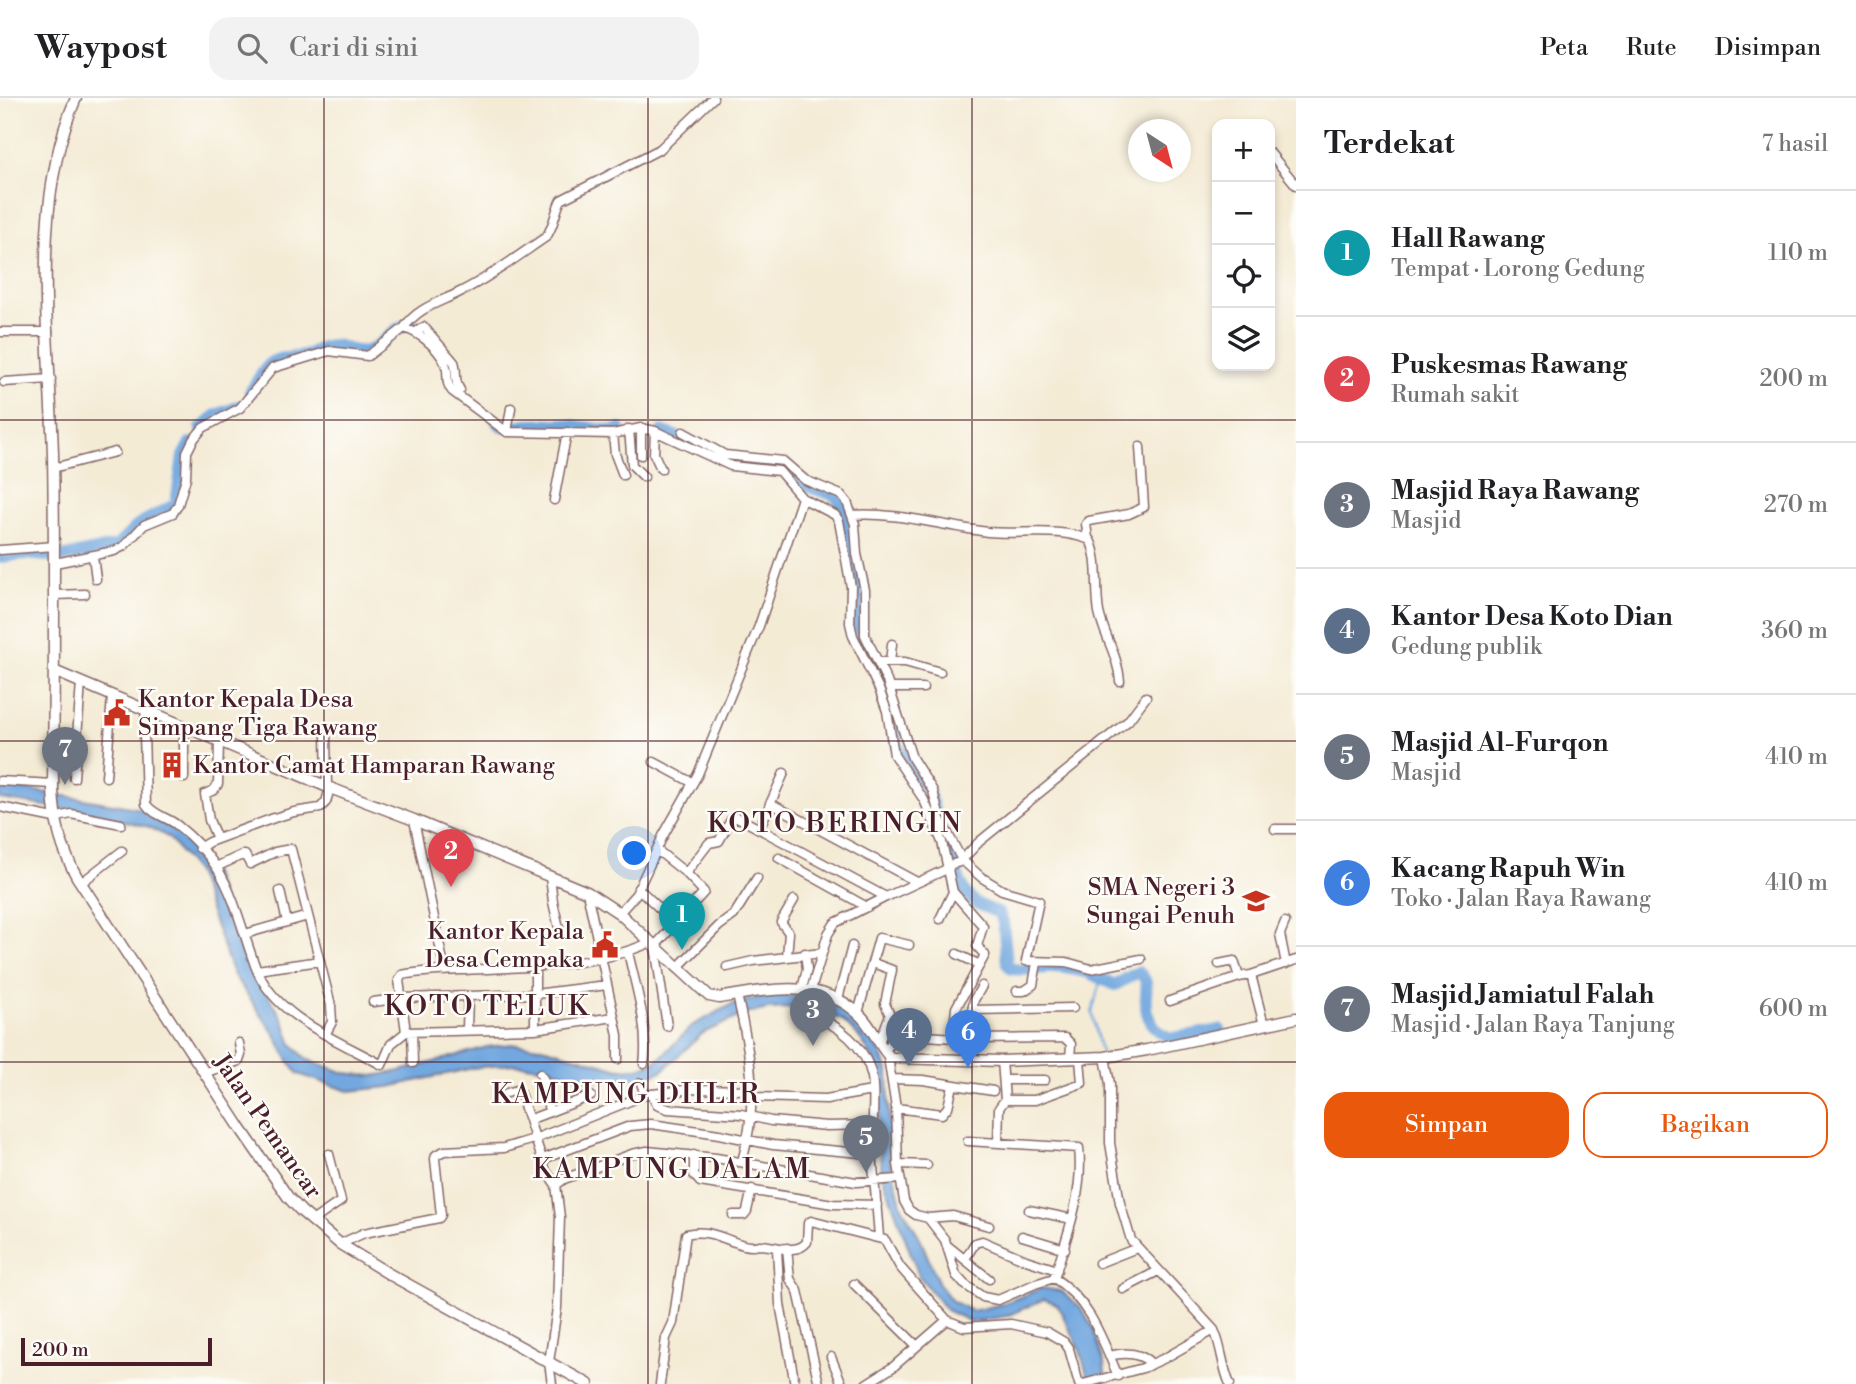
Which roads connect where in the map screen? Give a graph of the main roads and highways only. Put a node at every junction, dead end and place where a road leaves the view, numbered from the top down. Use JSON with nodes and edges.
{"nodes":[{"id":1,"x":76,"y":98,"type":"edge"},
{"id":2,"x":54,"y":671,"type":"junction"},
{"id":3,"x":1296,"y":1018,"type":"edge"},
{"id":4,"x":588,"y":1384,"type":"edge"}],
"edges":[{"from":1,"to":2,"type":"main road","name":"Jalan Pemancar"},
{"from":2,"to":3,"type":"main road"},
{"from":2,"to":4,"type":"main road","name":"Jalan Pemancar"}]}
